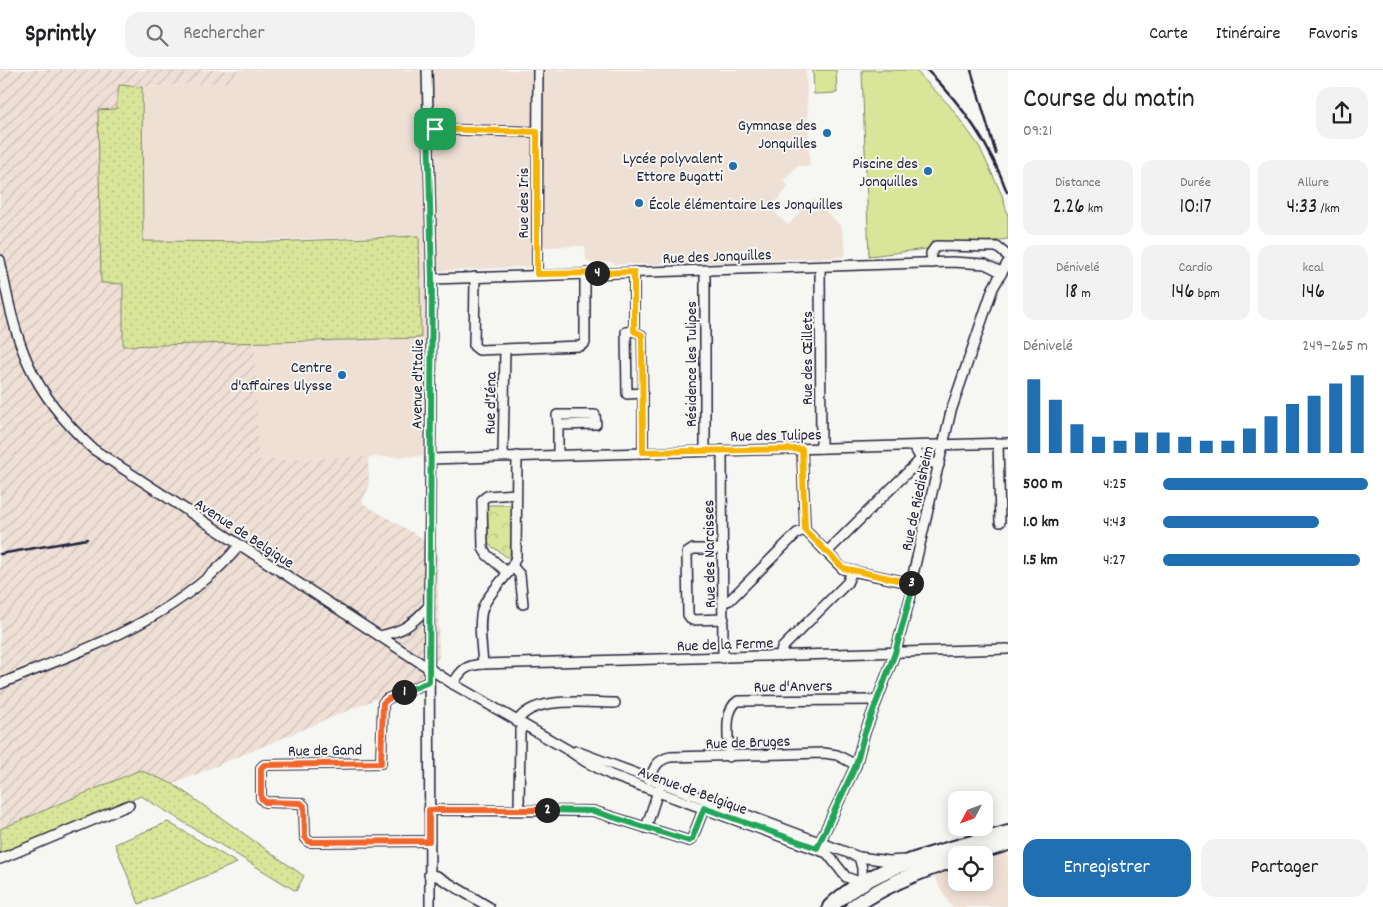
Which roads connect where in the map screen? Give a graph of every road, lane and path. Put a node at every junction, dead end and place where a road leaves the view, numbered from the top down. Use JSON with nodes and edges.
{"nodes":[{"id":1,"x":427,"y":70,"type":"edge"},
{"id":2,"x":538,"y":70,"type":"edge"},
{"id":3,"x":428,"y":129,"type":"junction"},
{"id":4,"x":537,"y":132,"type":"junction"},
{"id":5,"x":1008,"y":256,"type":"edge"},
{"id":6,"x":0,"y":260,"type":"edge"},
{"id":7,"x":1008,"y":262,"type":"edge"},
{"id":8,"x":932,"y":263,"type":"junction"},
{"id":9,"x":820,"y":267,"type":"junction"},
{"id":10,"x":1004,"y":271,"type":"edge"},
{"id":11,"x":634,"y":272,"type":"junction"},
{"id":12,"x":585,"y":273,"type":"junction"},
{"id":13,"x":537,"y":274,"type":"junction"},
{"id":14,"x":474,"y":277,"type":"junction"},
{"id":15,"x":432,"y":278,"type":"junction"},
{"id":16,"x":705,"y":278,"type":"dead end"},
{"id":17,"x":634,"y":331,"type":"junction"},
{"id":18,"x":505,"y":350,"type":"junction"},
{"id":19,"x":643,"y":394,"type":"junction"},
{"id":20,"x":558,"y":425,"type":"dead end"},
{"id":21,"x":998,"y":443,"type":"junction"},
{"id":22,"x":1008,"y":443,"type":"edge"},
{"id":23,"x":939,"y":446,"type":"junction"},
{"id":24,"x":914,"y":447,"type":"junction"},
{"id":25,"x":821,"y":448,"type":"junction"},
{"id":26,"x":802,"y":449,"type":"junction"},
{"id":27,"x":722,"y":450,"type":"junction"},
{"id":28,"x":706,"y":451,"type":"junction"},
{"id":29,"x":643,"y":452,"type":"junction"},
{"id":30,"x":558,"y":454,"type":"junction"},
{"id":31,"x":503,"y":456,"type":"junction"},
{"id":32,"x":517,"y":456,"type":"junction"},
{"id":33,"x":430,"y":459,"type":"junction"},
{"id":34,"x":921,"y":459,"type":"junction"},
{"id":35,"x":939,"y":465,"type":"junction"},
{"id":36,"x":516,"y":494,"type":"junction"},
{"id":37,"x":1000,"y":522,"type":"dead end"},
{"id":38,"x":805,"y":530,"type":"junction"},
{"id":39,"x":239,"y":546,"type":"junction"},
{"id":40,"x":723,"y":549,"type":"junction"},
{"id":41,"x":827,"y":552,"type":"junction"},
{"id":42,"x":510,"y":570,"type":"junction"},
{"id":43,"x":852,"y":572,"type":"junction"},
{"id":44,"x":911,"y":583,"type":"junction"},
{"id":45,"x":724,"y":602,"type":"junction"},
{"id":46,"x":523,"y":604,"type":"dead end"},
{"id":47,"x":429,"y":606,"type":"junction"},
{"id":48,"x":724,"y":619,"type":"junction"},
{"id":49,"x":380,"y":636,"type":"junction"},
{"id":50,"x":1008,"y":649,"type":"edge"},
{"id":51,"x":895,"y":653,"type":"junction"},
{"id":52,"x":780,"y":656,"type":"junction"},
{"id":53,"x":723,"y":658,"type":"junction"},
{"id":54,"x":482,"y":664,"type":"junction"},
{"id":55,"x":430,"y":669,"type":"junction"},
{"id":56,"x":429,"y":682,"type":"junction"},
{"id":57,"x":0,"y":684,"type":"edge"},
{"id":58,"x":452,"y":684,"type":"junction"},
{"id":59,"x":877,"y":700,"type":"junction"},
{"id":60,"x":615,"y":703,"type":"dead end"},
{"id":61,"x":520,"y":724,"type":"junction"},
{"id":62,"x":568,"y":750,"type":"junction"},
{"id":63,"x":729,"y":757,"type":"junction"},
{"id":64,"x":856,"y":765,"type":"junction"},
{"id":65,"x":650,"y":780,"type":"junction"},
{"id":66,"x":659,"y":788,"type":"junction"},
{"id":67,"x":130,"y":805,"type":"dead end"},
{"id":68,"x":704,"y":808,"type":"junction"},
{"id":69,"x":519,"y":809,"type":"junction"},
{"id":70,"x":429,"y":810,"type":"junction"},
{"id":71,"x":646,"y":828,"type":"junction"},
{"id":72,"x":1008,"y":833,"type":"edge"},
{"id":73,"x":429,"y":841,"type":"junction"},
{"id":74,"x":1008,"y":843,"type":"edge"},
{"id":75,"x":819,"y":845,"type":"junction"},
{"id":76,"x":993,"y":848,"type":"edge"},
{"id":77,"x":859,"y":857,"type":"junction"},
{"id":78,"x":922,"y":858,"type":"junction"},
{"id":79,"x":0,"y":859,"type":"edge"},
{"id":80,"x":948,"y":862,"type":"edge"},
{"id":81,"x":429,"y":875,"type":"junction"},
{"id":82,"x":862,"y":883,"type":"junction"},
{"id":83,"x":870,"y":895,"type":"junction"},
{"id":84,"x":430,"y":907,"type":"edge"},
{"id":85,"x":489,"y":907,"type":"edge"},
{"id":86,"x":830,"y":907,"type":"edge"},
{"id":87,"x":853,"y":907,"type":"edge"}],
"edges":[{"from":1,"to":3,"type":"street","name":"Avenue d'Italie"},
{"from":2,"to":4,"type":"street","name":"Rue des Iris"},
{"from":3,"to":4,"type":"street"},
{"from":3,"to":15,"type":"street","name":"Avenue d'Italie"},
{"from":4,"to":13,"type":"street","name":"Rue des Iris"},
{"from":5,"to":8,"type":"street"},
{"from":6,"to":39,"type":"street","name":"Avenue de Belgique"},
{"from":7,"to":10,"type":"street","name":"Rue de Riedisheim"},
{"from":8,"to":9,"type":"street","name":"Rue des Jonquilles"},
{"from":8,"to":10,"type":"street","name":"Rue des Jonquilles"},
{"from":9,"to":11,"type":"street","name":"Rue des Jonquilles"},
{"from":9,"to":25,"type":"street","name":"Rue des Œillets"},
{"from":10,"to":23,"type":"street","name":"Rue de Riedisheim"},
{"from":11,"to":12,"type":"street","name":"Rue des Jonquilles"},
{"from":11,"to":17,"type":"street"},
{"from":12,"to":13,"type":"street","name":"Rue des Jonquilles"},
{"from":12,"to":18,"type":"street"},
{"from":13,"to":14,"type":"street","name":"Rue des Jonquilles"},
{"from":14,"to":15,"type":"street","name":"Rue des Jonquilles"},
{"from":14,"to":18,"type":"street"},
{"from":15,"to":33,"type":"street","name":"Avenue d'Italie"},
{"from":16,"to":28,"type":"street","name":"Résidence les Tulipes"},
{"from":17,"to":19,"type":"street"},
{"from":17,"to":19,"type":"street"},
{"from":18,"to":31,"type":"street","name":"Rue d'Iéna"},
{"from":19,"to":29,"type":"street"},
{"from":20,"to":30,"type":"street"},
{"from":21,"to":22,"type":"street","name":"Rue des Tulipes"},
{"from":21,"to":23,"type":"street","name":"Rue des Tulipes"},
{"from":21,"to":37,"type":"street"},
{"from":23,"to":24,"type":"street","name":"Rue des Tulipes"},
{"from":23,"to":34,"type":"street"},
{"from":23,"to":35,"type":"street","name":"Rue de Riedisheim"},
{"from":24,"to":25,"type":"street","name":"Rue des Tulipes"},
{"from":24,"to":34,"type":"street"},
{"from":25,"to":26,"type":"street","name":"Rue des Tulipes"},
{"from":26,"to":27,"type":"street","name":"Rue des Tulipes"},
{"from":26,"to":38,"type":"street"},
{"from":27,"to":28,"type":"street","name":"Rue des Tulipes"},
{"from":27,"to":40,"type":"street","name":"Rue des Narcisses"},
{"from":28,"to":29,"type":"street","name":"Rue des Tulipes"},
{"from":29,"to":30,"type":"street","name":"Rue des Tulipes"},
{"from":30,"to":32,"type":"street","name":"Rue des Tulipes"},
{"from":31,"to":32,"type":"street","name":"Rue des Tulipes"},
{"from":31,"to":33,"type":"street","name":"Rue des Tulipes"},
{"from":32,"to":36,"type":"street"},
{"from":33,"to":47,"type":"street","name":"Avenue d'Italie"},
{"from":34,"to":35,"type":"street"},
{"from":34,"to":41,"type":"street"},
{"from":35,"to":44,"type":"street","name":"Rue de Riedisheim"},
{"from":36,"to":42,"type":"street"},
{"from":36,"to":42,"type":"street"},
{"from":38,"to":41,"type":"street"},
{"from":38,"to":45,"type":"street"},
{"from":39,"to":49,"type":"street","name":"Avenue de Belgique"},
{"from":39,"to":57,"type":"street"},
{"from":40,"to":45,"type":"street","name":"Rue des Narcisses"},
{"from":40,"to":48,"type":"street"},
{"from":41,"to":43,"type":"street"},
{"from":42,"to":46,"type":"street"},
{"from":42,"to":54,"type":"street"},
{"from":43,"to":44,"type":"street"},
{"from":43,"to":52,"type":"street"},
{"from":44,"to":51,"type":"street","name":"Rue de Riedisheim"},
{"from":45,"to":48,"type":"street","name":"Rue des Narcisses"},
{"from":47,"to":49,"type":"street"},
{"from":47,"to":55,"type":"street","name":"Avenue d'Italie"},
{"from":48,"to":53,"type":"street","name":"Rue des Narcisses"},
{"from":49,"to":55,"type":"street","name":"Avenue de Belgique"},
{"from":50,"to":51,"type":"street","name":"Rue de la Ferme"},
{"from":51,"to":52,"type":"street","name":"Rue de la Ferme"},
{"from":51,"to":59,"type":"street","name":"Rue de Riedisheim"},
{"from":52,"to":53,"type":"street","name":"Rue de la Ferme"},
{"from":53,"to":54,"type":"street","name":"Rue de la Ferme"},
{"from":54,"to":58,"type":"street","name":"Rue de la Ferme"},
{"from":55,"to":56,"type":"street","name":"Avenue d'Italie"},
{"from":55,"to":58,"type":"street","name":"Avenue de Belgique"},
{"from":56,"to":70,"type":"street","name":"Avenue d'Italie"},
{"from":56,"to":73,"type":"street","name":"Rue de Gand"},
{"from":58,"to":61,"type":"street","name":"Avenue de Belgique"},
{"from":59,"to":63,"type":"street","name":"Rue d'Anvers"},
{"from":59,"to":64,"type":"street","name":"Rue de Riedisheim"},
{"from":60,"to":61,"type":"street"},
{"from":61,"to":62,"type":"street","name":"Avenue de Belgique"},
{"from":61,"to":69,"type":"street"},
{"from":62,"to":65,"type":"street","name":"Avenue de Belgique"},
{"from":62,"to":66,"type":"street","name":"Avenue de Belgique"},
{"from":63,"to":64,"type":"street","name":"Rue de Bruges"},
{"from":63,"to":65,"type":"street","name":"Rue de Bruges"},
{"from":64,"to":75,"type":"street","name":"Rue de Riedisheim"},
{"from":65,"to":66,"type":"street","name":"Avenue de Belgique"},
{"from":66,"to":68,"type":"street","name":"Avenue de Belgique"},
{"from":66,"to":71,"type":"street"},
{"from":66,"to":75,"type":"street","name":"Avenue de Belgique"},
{"from":67,"to":79,"type":"street"},
{"from":68,"to":71,"type":"street"},
{"from":68,"to":75,"type":"street","name":"Avenue de Belgique"},
{"from":69,"to":70,"type":"street"},
{"from":69,"to":71,"type":"street"},
{"from":70,"to":73,"type":"street","name":"Avenue d'Italie"},
{"from":72,"to":78,"type":"main road"},
{"from":73,"to":81,"type":"street","name":"Avenue d'Italie"},
{"from":74,"to":76,"type":"main road"},
{"from":75,"to":77,"type":"street","name":"Avenue de Belgique"},
{"from":75,"to":82,"type":"street","name":"Avenue de Belgique"},
{"from":77,"to":78,"type":"street","name":"Avenue de Belgique"},
{"from":77,"to":82,"type":"street"},
{"from":78,"to":82,"type":"main road"},
{"from":80,"to":83,"type":"main road"},
{"from":81,"to":84,"type":"street","name":"Avenue d'Italie"},
{"from":81,"to":85,"type":"street"},
{"from":82,"to":83,"type":"street"},
{"from":82,"to":86,"type":"main road"},
{"from":83,"to":87,"type":"main road"}]}
